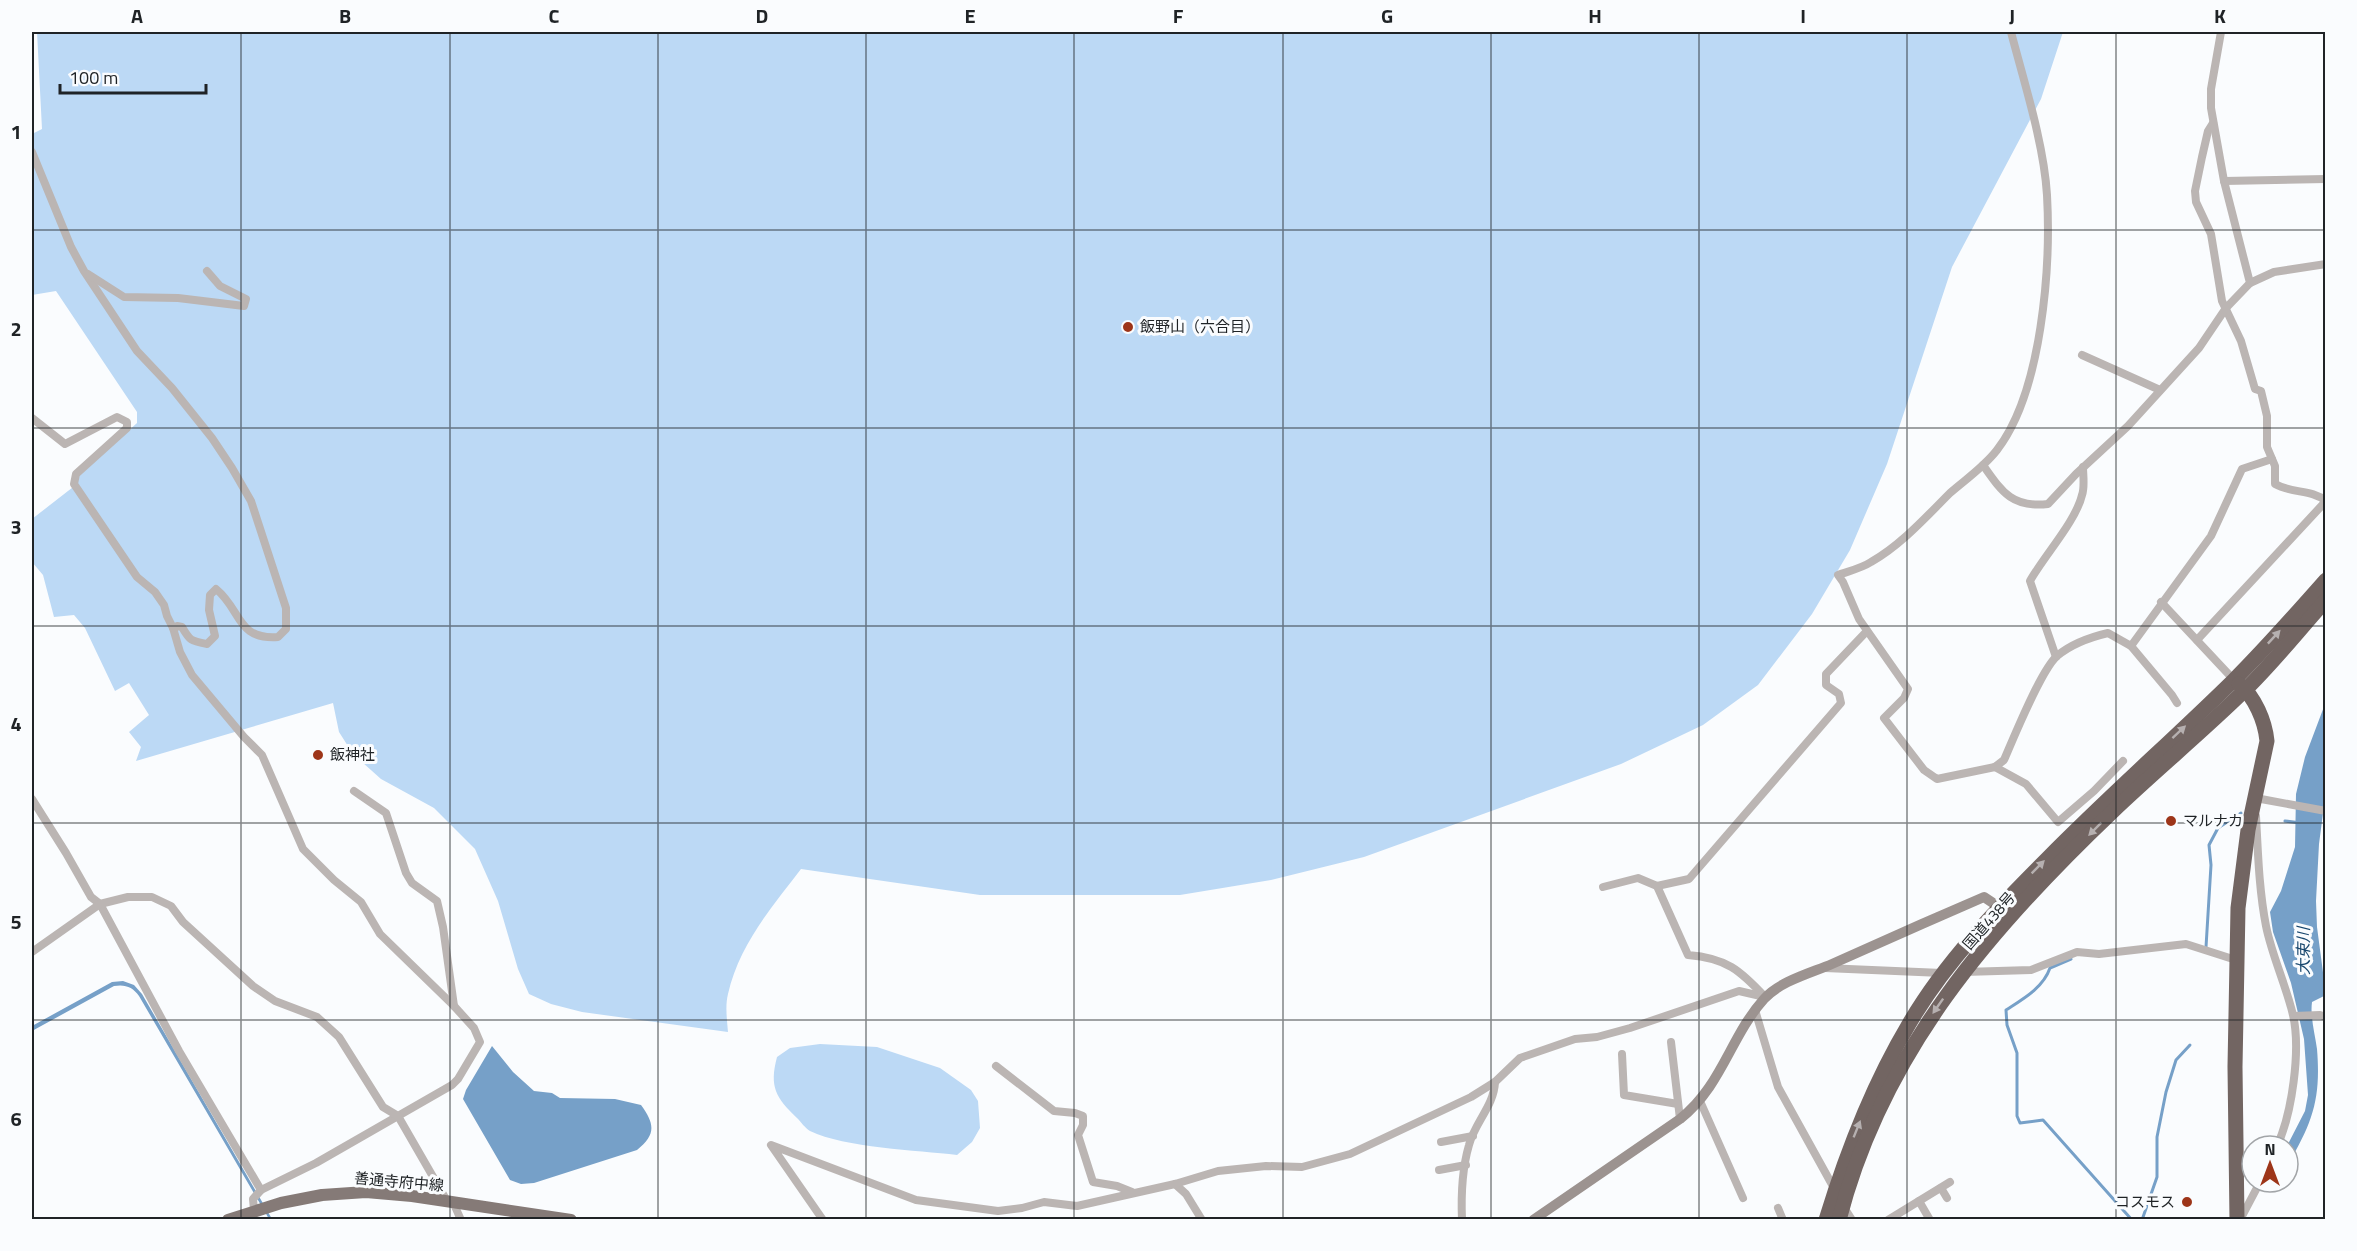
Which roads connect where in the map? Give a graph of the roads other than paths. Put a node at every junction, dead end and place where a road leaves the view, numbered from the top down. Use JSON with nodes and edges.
{"nodes":[{"id":1,"x":2011,"y":32,"type":"edge"},
{"id":2,"x":2221,"y":32,"type":"edge"},
{"id":3,"x":2213,"y":123,"type":"junction"},
{"id":4,"x":32,"y":152,"type":"edge"},
{"id":5,"x":2325,"y":179,"type":"edge"},
{"id":6,"x":2224,"y":181,"type":"junction"},
{"id":7,"x":2325,"y":265,"type":"edge"},
{"id":8,"x":84,"y":271,"type":"junction"},
{"id":9,"x":207,"y":271,"type":"dead end"},
{"id":10,"x":2250,"y":283,"type":"junction"},
{"id":11,"x":2226,"y":308,"type":"junction"},
{"id":12,"x":2082,"y":355,"type":"dead end"},
{"id":13,"x":2160,"y":390,"type":"junction"},
{"id":14,"x":32,"y":418,"type":"edge"},
{"id":15,"x":2272,"y":459,"type":"junction"},
{"id":16,"x":1983,"y":465,"type":"junction"},
{"id":17,"x":2083,"y":467,"type":"junction"},
{"id":18,"x":2325,"y":501,"type":"edge"},
{"id":19,"x":2325,"y":580,"type":"edge"},
{"id":20,"x":2325,"y":600,"type":"edge"},
{"id":21,"x":2161,"y":602,"type":"junction"},
{"id":22,"x":173,"y":628,"type":"junction"},
{"id":23,"x":1867,"y":631,"type":"junction"},
{"id":24,"x":2197,"y":640,"type":"junction"},
{"id":25,"x":2131,"y":646,"type":"junction"},
{"id":26,"x":2056,"y":657,"type":"junction"},
{"id":27,"x":2240,"y":685,"type":"junction"},
{"id":28,"x":2177,"y":703,"type":"dead end"},
{"id":29,"x":2123,"y":761,"type":"dead end"},
{"id":30,"x":1995,"y":767,"type":"junction"},
{"id":31,"x":354,"y":791,"type":"dead end"},
{"id":32,"x":32,"y":799,"type":"edge"},
{"id":33,"x":2254,"y":799,"type":"junction"},
{"id":34,"x":2103,"y":801,"type":"junction"},
{"id":35,"x":2325,"y":811,"type":"edge"},
{"id":36,"x":1657,"y":886,"type":"junction"},
{"id":37,"x":1603,"y":887,"type":"dead end"},
{"id":38,"x":100,"y":904,"type":"junction"},
{"id":39,"x":2005,"y":911,"type":"junction"},
{"id":40,"x":32,"y":950,"type":"edge"},
{"id":41,"x":2236,"y":960,"type":"junction"},
{"id":42,"x":1824,"y":968,"type":"junction"},
{"id":43,"x":1963,"y":972,"type":"junction"},
{"id":44,"x":1945,"y":973,"type":"junction"},
{"id":45,"x":1765,"y":998,"type":"junction"},
{"id":46,"x":454,"y":1006,"type":"junction"},
{"id":47,"x":1755,"y":1010,"type":"junction"},
{"id":48,"x":2295,"y":1016,"type":"junction"},
{"id":49,"x":2323,"y":1016,"type":"edge"},
{"id":50,"x":1671,"y":1042,"type":"dead end"},
{"id":51,"x":1622,"y":1054,"type":"dead end"},
{"id":52,"x":996,"y":1066,"type":"dead end"},
{"id":53,"x":1495,"y":1082,"type":"junction"},
{"id":54,"x":1700,"y":1101,"type":"junction"},
{"id":55,"x":1678,"y":1104,"type":"junction"},
{"id":56,"x":398,"y":1116,"type":"junction"},
{"id":57,"x":1680,"y":1119,"type":"junction"},
{"id":58,"x":2282,"y":1134,"type":"edge"},
{"id":59,"x":1473,"y":1136,"type":"junction"},
{"id":60,"x":1441,"y":1142,"type":"dead end"},
{"id":61,"x":1466,"y":1165,"type":"junction"},
{"id":62,"x":1439,"y":1170,"type":"dead end"},
{"id":63,"x":1950,"y":1182,"type":"dead end"},
{"id":64,"x":1175,"y":1184,"type":"junction"},
{"id":65,"x":1941,"y":1188,"type":"junction"},
{"id":66,"x":1835,"y":1190,"type":"junction"},
{"id":67,"x":261,"y":1191,"type":"junction"},
{"id":68,"x":1132,"y":1192,"type":"junction"},
{"id":69,"x":2252,"y":1194,"type":"edge"},
{"id":70,"x":1743,"y":1198,"type":"dead end"},
{"id":71,"x":1947,"y":1198,"type":"dead end"},
{"id":72,"x":1919,"y":1201,"type":"junction"},
{"id":73,"x":450,"y":1202,"type":"junction"},
{"id":74,"x":1778,"y":1208,"type":"dead end"},
{"id":75,"x":254,"y":1210,"type":"junction"},
{"id":76,"x":1841,"y":1212,"type":"edge"},
{"id":77,"x":228,"y":1220,"type":"edge"},
{"id":78,"x":461,"y":1220,"type":"edge"},
{"id":79,"x":571,"y":1220,"type":"edge"},
{"id":80,"x":823,"y":1220,"type":"edge"},
{"id":81,"x":1202,"y":1220,"type":"edge"},
{"id":82,"x":1462,"y":1220,"type":"edge"},
{"id":83,"x":1533,"y":1220,"type":"edge"},
{"id":84,"x":1783,"y":1220,"type":"edge"},
{"id":85,"x":1826,"y":1220,"type":"edge"},
{"id":86,"x":1852,"y":1220,"type":"edge"},
{"id":87,"x":1888,"y":1220,"type":"edge"},
{"id":88,"x":1930,"y":1220,"type":"edge"},
{"id":89,"x":2238,"y":1220,"type":"edge"}],
"edges":[{"from":1,"to":16,"type":"street"},
{"from":2,"to":3,"type":"street"},
{"from":3,"to":6,"type":"street"},
{"from":3,"to":11,"type":"street"},
{"from":4,"to":8,"type":"street"},
{"from":5,"to":6,"type":"street"},
{"from":6,"to":10,"type":"street"},
{"from":7,"to":10,"type":"street"},
{"from":8,"to":9,"type":"street"},
{"from":8,"to":22,"type":"street"},
{"from":10,"to":11,"type":"street"},
{"from":11,"to":13,"type":"street"},
{"from":11,"to":15,"type":"street"},
{"from":12,"to":13,"type":"street"},
{"from":13,"to":17,"type":"street"},
{"from":14,"to":22,"type":"street"},
{"from":15,"to":18,"type":"street"},
{"from":15,"to":21,"type":"street"},
{"from":16,"to":17,"type":"street"},
{"from":16,"to":23,"type":"street"},
{"from":17,"to":26,"type":"street"},
{"from":18,"to":24,"type":"street"},
{"from":27,"to":19,"type":"highway","name":"国道438号","one_way":true},
{"from":20,"to":27,"type":"highway","name":"国道438号"},
{"from":21,"to":24,"type":"street"},
{"from":21,"to":25,"type":"street"},
{"from":22,"to":46,"type":"street"},
{"from":23,"to":30,"type":"street"},
{"from":23,"to":36,"type":"street"},
{"from":24,"to":27,"type":"street"},
{"from":25,"to":26,"type":"street"},
{"from":25,"to":28,"type":"street"},
{"from":26,"to":30,"type":"street"},
{"from":27,"to":33,"type":"highway"},
{"from":27,"to":34,"type":"highway","name":"国道438号"},
{"from":29,"to":34,"type":"street"},
{"from":30,"to":34,"type":"street"},
{"from":31,"to":46,"type":"street"},
{"from":32,"to":38,"type":"street"},
{"from":33,"to":35,"type":"street"},
{"from":33,"to":41,"type":"highway"},
{"from":33,"to":48,"type":"street"},
{"from":34,"to":39,"type":"highway","name":"国道438号"},
{"from":36,"to":37,"type":"street"},
{"from":36,"to":45,"type":"street"},
{"from":38,"to":40,"type":"street"},
{"from":38,"to":56,"type":"street"},
{"from":38,"to":67,"type":"street"},
{"from":39,"to":42,"type":"street"},
{"from":39,"to":43,"type":"highway","name":"国道438号"},
{"from":39,"to":44,"type":"highway","name":"国道438号"},
{"from":41,"to":43,"type":"street"},
{"from":41,"to":89,"type":"highway"},
{"from":42,"to":44,"type":"street"},
{"from":42,"to":45,"type":"street"},
{"from":43,"to":76,"type":"highway","name":"国道438号","one_way":true},
{"from":66,"to":44,"type":"highway","name":"国道438号","one_way":true},
{"from":45,"to":47,"type":"street"},
{"from":45,"to":53,"type":"street"},
{"from":46,"to":56,"type":"street"},
{"from":47,"to":54,"type":"street"},
{"from":47,"to":66,"type":"street"},
{"from":48,"to":49,"type":"street"},
{"from":48,"to":58,"type":"street"},
{"from":50,"to":55,"type":"street"},
{"from":51,"to":55,"type":"street"},
{"from":52,"to":68,"type":"street"},
{"from":53,"to":59,"type":"street"},
{"from":53,"to":64,"type":"street"},
{"from":54,"to":57,"type":"street"},
{"from":54,"to":70,"type":"street"},
{"from":55,"to":57,"type":"street"},
{"from":56,"to":67,"type":"street"},
{"from":56,"to":73,"type":"street"},
{"from":57,"to":83,"type":"street"},
{"from":59,"to":60,"type":"street"},
{"from":59,"to":61,"type":"street"},
{"from":61,"to":62,"type":"street"},
{"from":61,"to":82,"type":"street"},
{"from":63,"to":65,"type":"street"},
{"from":64,"to":68,"type":"street"},
{"from":64,"to":81,"type":"street"},
{"from":65,"to":71,"type":"street"},
{"from":65,"to":72,"type":"street"},
{"from":66,"to":76,"type":"street"},
{"from":66,"to":85,"type":"highway","name":"国道438号"},
{"from":67,"to":75,"type":"street"},
{"from":68,"to":80,"type":"street"},
{"from":69,"to":89,"type":"street"},
{"from":72,"to":87,"type":"street"},
{"from":72,"to":88,"type":"street"},
{"from":73,"to":75,"type":"main road","name":"善通寺府中線"},
{"from":73,"to":78,"type":"street"},
{"from":73,"to":79,"type":"main road","name":"善通寺府中線"},
{"from":74,"to":84,"type":"street"},
{"from":75,"to":77,"type":"main road","name":"善通寺府中線"},
{"from":76,"to":86,"type":"street"}]}
